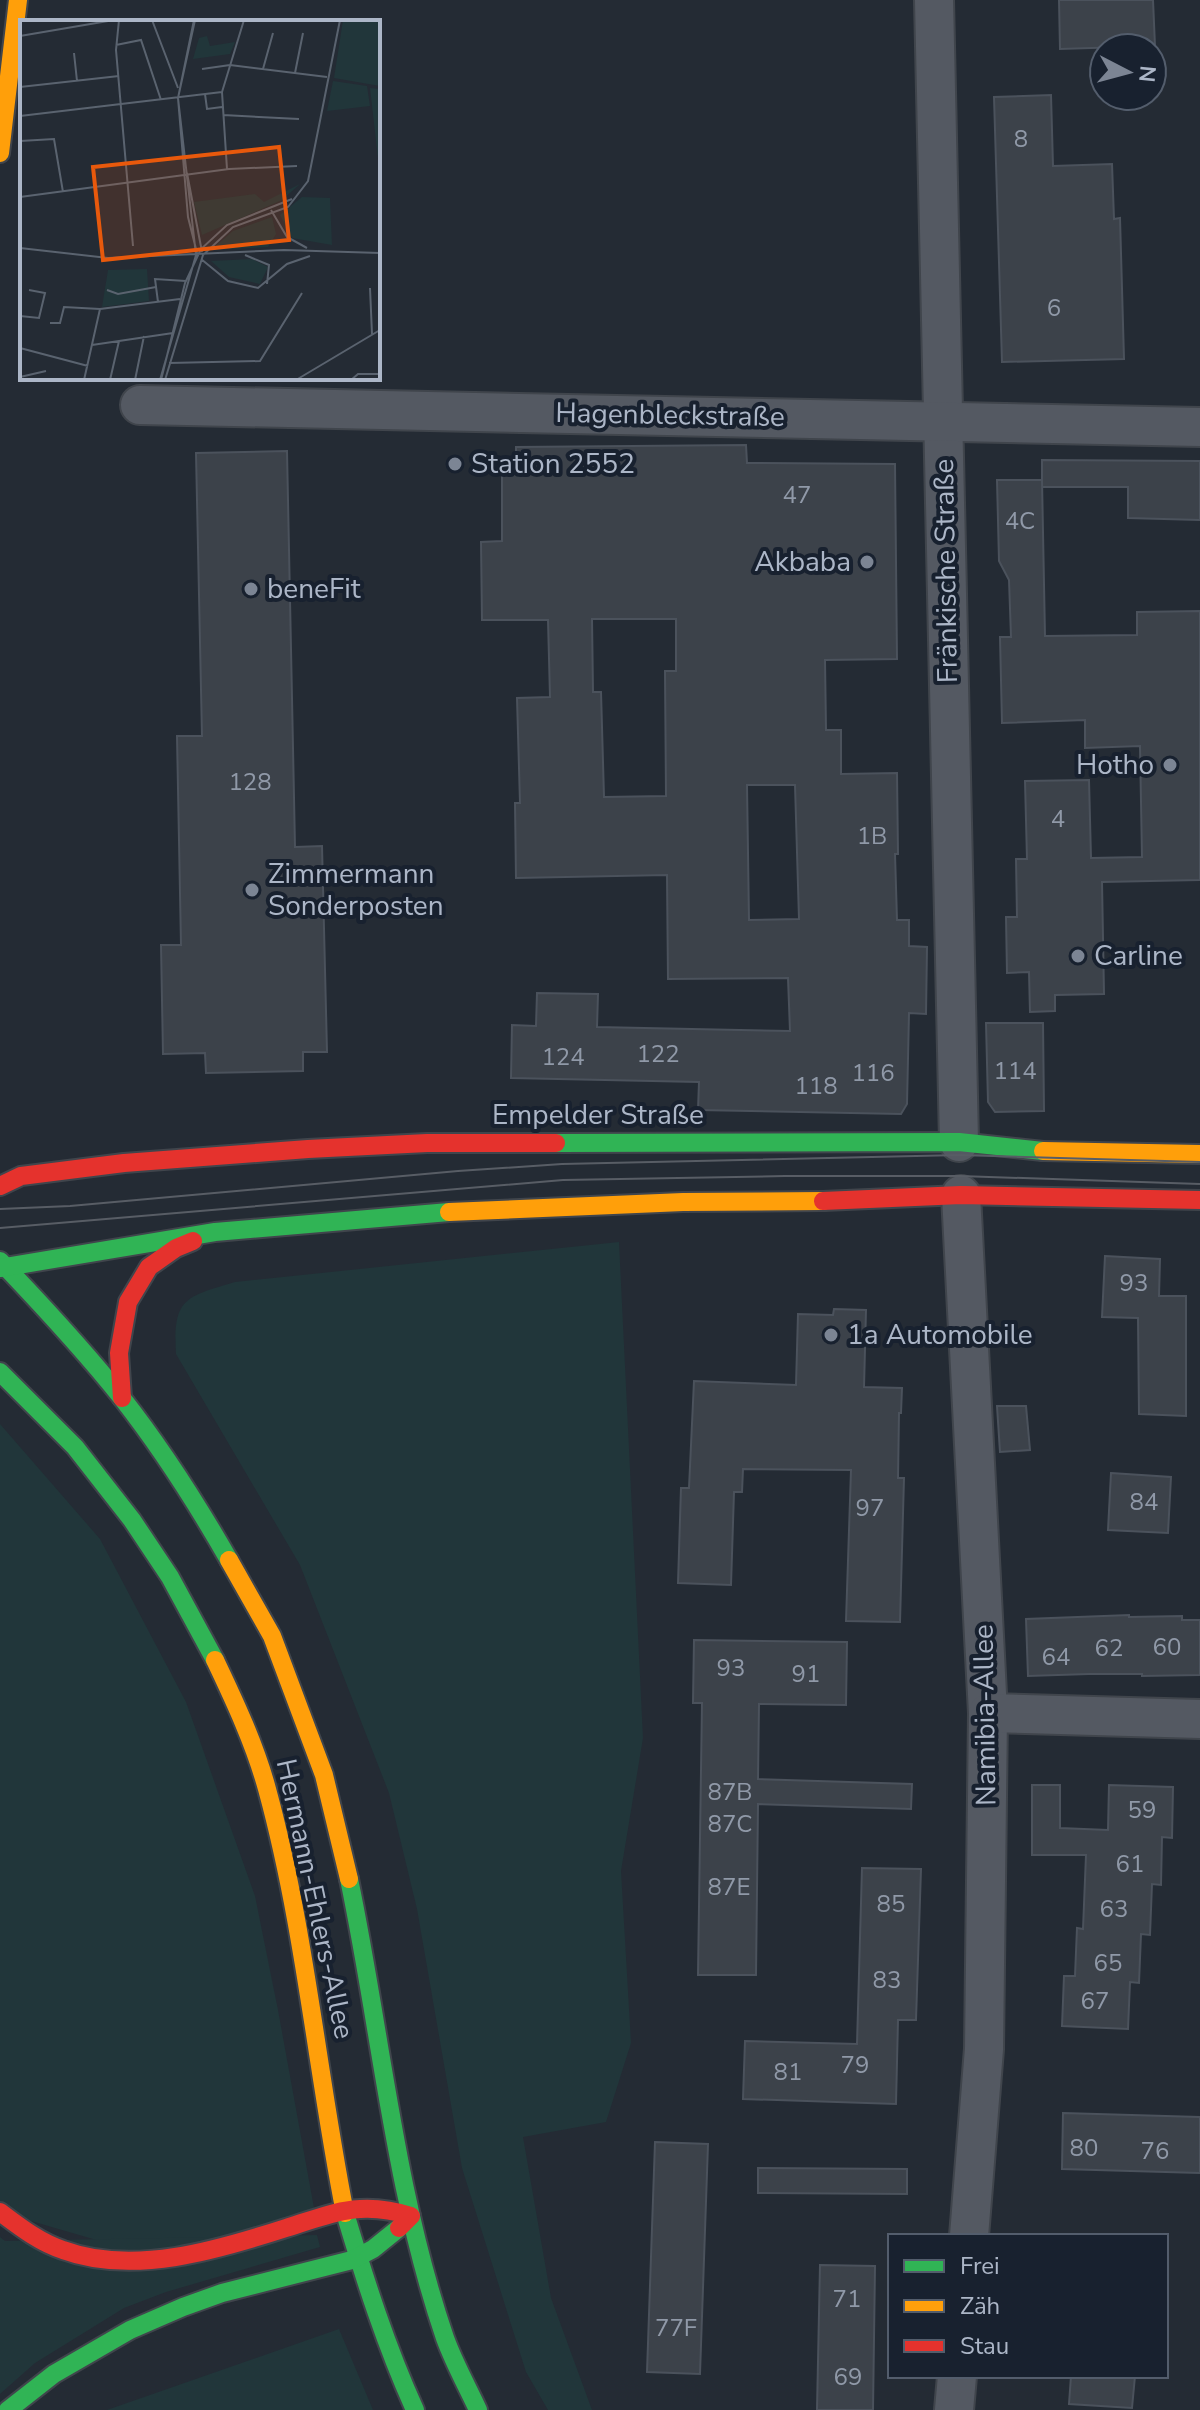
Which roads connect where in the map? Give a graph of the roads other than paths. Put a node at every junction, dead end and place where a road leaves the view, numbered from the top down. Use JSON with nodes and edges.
{"nodes":[{"id":1,"x":18,"y":0,"type":"edge"},
{"id":2,"x":934,"y":0,"type":"edge"},
{"id":3,"x":0,"y":153,"type":"edge"},
{"id":4,"x":140,"y":405,"type":"dead end"},
{"id":5,"x":943,"y":420,"type":"junction"},
{"id":6,"x":1200,"y":427,"type":"edge"},
{"id":7,"x":1200,"y":1154,"type":"edge"},
{"id":8,"x":960,"y":1167,"type":"junction"},
{"id":9,"x":0,"y":1186,"type":"edge"},
{"id":10,"x":1200,"y":1200,"type":"edge"},
{"id":11,"x":215,"y":1232,"type":"junction"},
{"id":12,"x":2,"y":1265,"type":"edge"},
{"id":13,"x":0,"y":1372,"type":"edge"},
{"id":14,"x":122,"y":1398,"type":"junction"},
{"id":15,"x":988,"y":1713,"type":"junction"},
{"id":16,"x":1200,"y":1719,"type":"edge"},
{"id":17,"x":345,"y":2211,"type":"junction"},
{"id":18,"x":0,"y":2212,"type":"edge"},
{"id":19,"x":411,"y":2216,"type":"junction"},
{"id":20,"x":969,"y":2234,"type":"edge"},
{"id":21,"x":359,"y":2257,"type":"junction"},
{"id":22,"x":957,"y":2378,"type":"edge"},
{"id":23,"x":8,"y":2410,"type":"edge"},
{"id":24,"x":415,"y":2410,"type":"edge"},
{"id":25,"x":478,"y":2410,"type":"edge"},
{"id":26,"x":954,"y":2410,"type":"edge"}],
"edges":[{"from":1,"to":3,"type":"main road"},
{"from":2,"to":5,"type":"street","name":"Fränkische Straße"},
{"from":4,"to":5,"type":"street","name":"Hagenbleckstraße"},
{"from":5,"to":6,"type":"street","name":"Hagenbleckstraße"},
{"from":5,"to":8,"type":"street","name":"Fränkische Straße"},
{"from":7,"to":8,"type":"main road","name":"Empelder Straße"},
{"from":8,"to":9,"type":"main road","name":"Empelder Straße"},
{"from":8,"to":10,"type":"main road","name":"Empelder Straße"},
{"from":8,"to":11,"type":"main road","name":"Empelder Straße"},
{"from":8,"to":15,"type":"street","name":"Namibia-Allee"},
{"from":11,"to":12,"type":"main road","name":"Empelder Straße"},
{"from":11,"to":14,"type":"main road"},
{"from":12,"to":14,"type":"main road"},
{"from":13,"to":17,"type":"main road","name":"Hermann-Ehlers-Allee"},
{"from":14,"to":19,"type":"main road"},
{"from":15,"to":16,"type":"street"},
{"from":15,"to":20,"type":"street","name":"Namibia-Allee"},
{"from":17,"to":18,"type":"main road"},
{"from":17,"to":19,"type":"main road"},
{"from":17,"to":21,"type":"main road","name":"Hermann-Ehlers-Allee"},
{"from":19,"to":21,"type":"main road"},
{"from":19,"to":25,"type":"main road"},
{"from":21,"to":23,"type":"main road"},
{"from":21,"to":24,"type":"main road","name":"Hermann-Ehlers-Allee"},
{"from":22,"to":26,"type":"street"}]}
